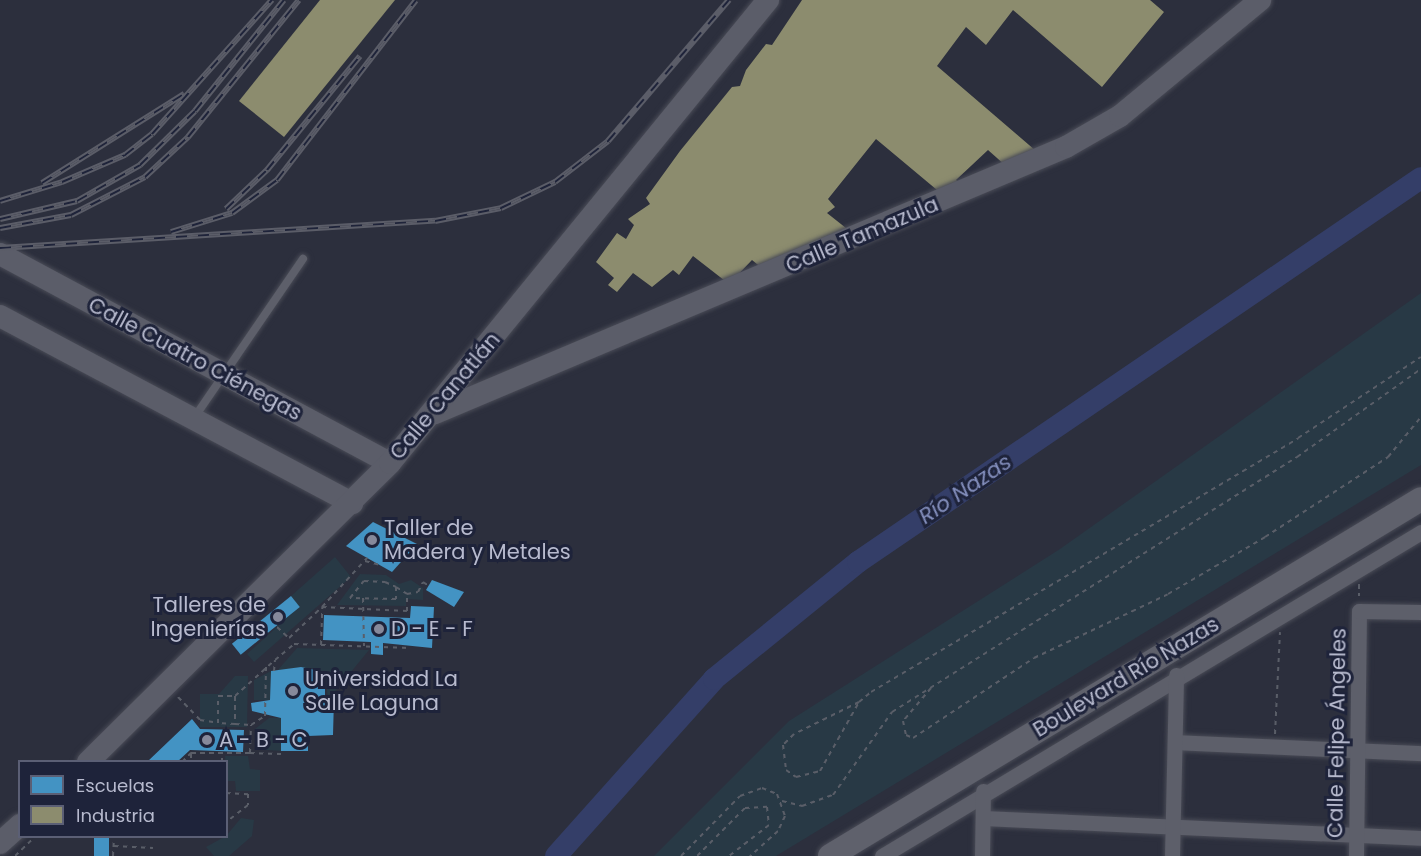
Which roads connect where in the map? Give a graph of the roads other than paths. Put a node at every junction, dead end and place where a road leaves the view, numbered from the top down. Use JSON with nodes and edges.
{"nodes":[{"id":1,"x":768,"y":0,"type":"edge"},
{"id":2,"x":1260,"y":0,"type":"edge"},
{"id":3,"x":0,"y":254,"type":"edge"},
{"id":4,"x":303,"y":259,"type":"dead end"},
{"id":5,"x":0,"y":316,"type":"edge"},
{"id":6,"x":223,"y":375,"type":"junction"},
{"id":7,"x":432,"y":415,"type":"junction"},
{"id":8,"x":193,"y":419,"type":"junction"},
{"id":9,"x":390,"y":463,"type":"junction"},
{"id":10,"x":1421,"y":499,"type":"edge"},
{"id":11,"x":352,"y":503,"type":"junction"},
{"id":12,"x":1421,"y":532,"type":"edge"},
{"id":13,"x":1421,"y":612,"type":"edge"},
{"id":14,"x":1176,"y":675,"type":"junction"},
{"id":15,"x":1175,"y":742,"type":"junction"},
{"id":16,"x":1354,"y":750,"type":"junction"},
{"id":17,"x":1421,"y":753,"type":"edge"},
{"id":18,"x":90,"y":760,"type":"edge"},
{"id":19,"x":983,"y":791,"type":"junction"},
{"id":20,"x":983,"y":818,"type":"junction"},
{"id":21,"x":18,"y":827,"type":"edge"},
{"id":22,"x":1173,"y":828,"type":"junction"},
{"id":23,"x":1357,"y":836,"type":"junction"},
{"id":24,"x":1421,"y":838,"type":"edge"},
{"id":25,"x":0,"y":843,"type":"edge"},
{"id":26,"x":830,"y":856,"type":"edge"},
{"id":27,"x":882,"y":856,"type":"edge"},
{"id":28,"x":982,"y":856,"type":"edge"},
{"id":29,"x":1172,"y":856,"type":"edge"},
{"id":30,"x":1356,"y":856,"type":"edge"}],
"edges":[{"from":1,"to":7,"type":"street","name":"Calle Canatlán"},
{"from":2,"to":7,"type":"street","name":"Calle Tamazula"},
{"from":3,"to":6,"type":"street","name":"Calle Cuatro Ciénegas"},
{"from":4,"to":6,"type":"lane"},
{"from":5,"to":8,"type":"street"},
{"from":6,"to":8,"type":"lane"},
{"from":6,"to":9,"type":"street","name":"Calle Cuatro Ciénegas"},
{"from":7,"to":9,"type":"street","name":"Calle Canatlán"},
{"from":8,"to":11,"type":"street"},
{"from":9,"to":11,"type":"street","name":"Calle Canatlán"},
{"from":10,"to":26,"type":"main road","name":"Boulevard Río Nazas"},
{"from":11,"to":18,"type":"street","name":"Calle Canatlán"},
{"from":12,"to":14,"type":"street","name":"Boulevard Río Nazas"},
{"from":13,"to":16,"type":"street","name":"Calle Felipe Ángeles"},
{"from":14,"to":15,"type":"street"},
{"from":14,"to":19,"type":"street","name":"Boulevard Río Nazas"},
{"from":15,"to":16,"type":"street"},
{"from":15,"to":22,"type":"street"},
{"from":16,"to":17,"type":"street"},
{"from":16,"to":23,"type":"street","name":"Calle Felipe Ángeles"},
{"from":19,"to":20,"type":"street"},
{"from":19,"to":27,"type":"street","name":"Boulevard Río Nazas"},
{"from":20,"to":22,"type":"street"},
{"from":20,"to":28,"type":"street"},
{"from":21,"to":25,"type":"street"},
{"from":22,"to":23,"type":"street"},
{"from":22,"to":29,"type":"street"},
{"from":23,"to":24,"type":"street"},
{"from":23,"to":30,"type":"street","name":"Calle Felipe Ángeles"}]}
